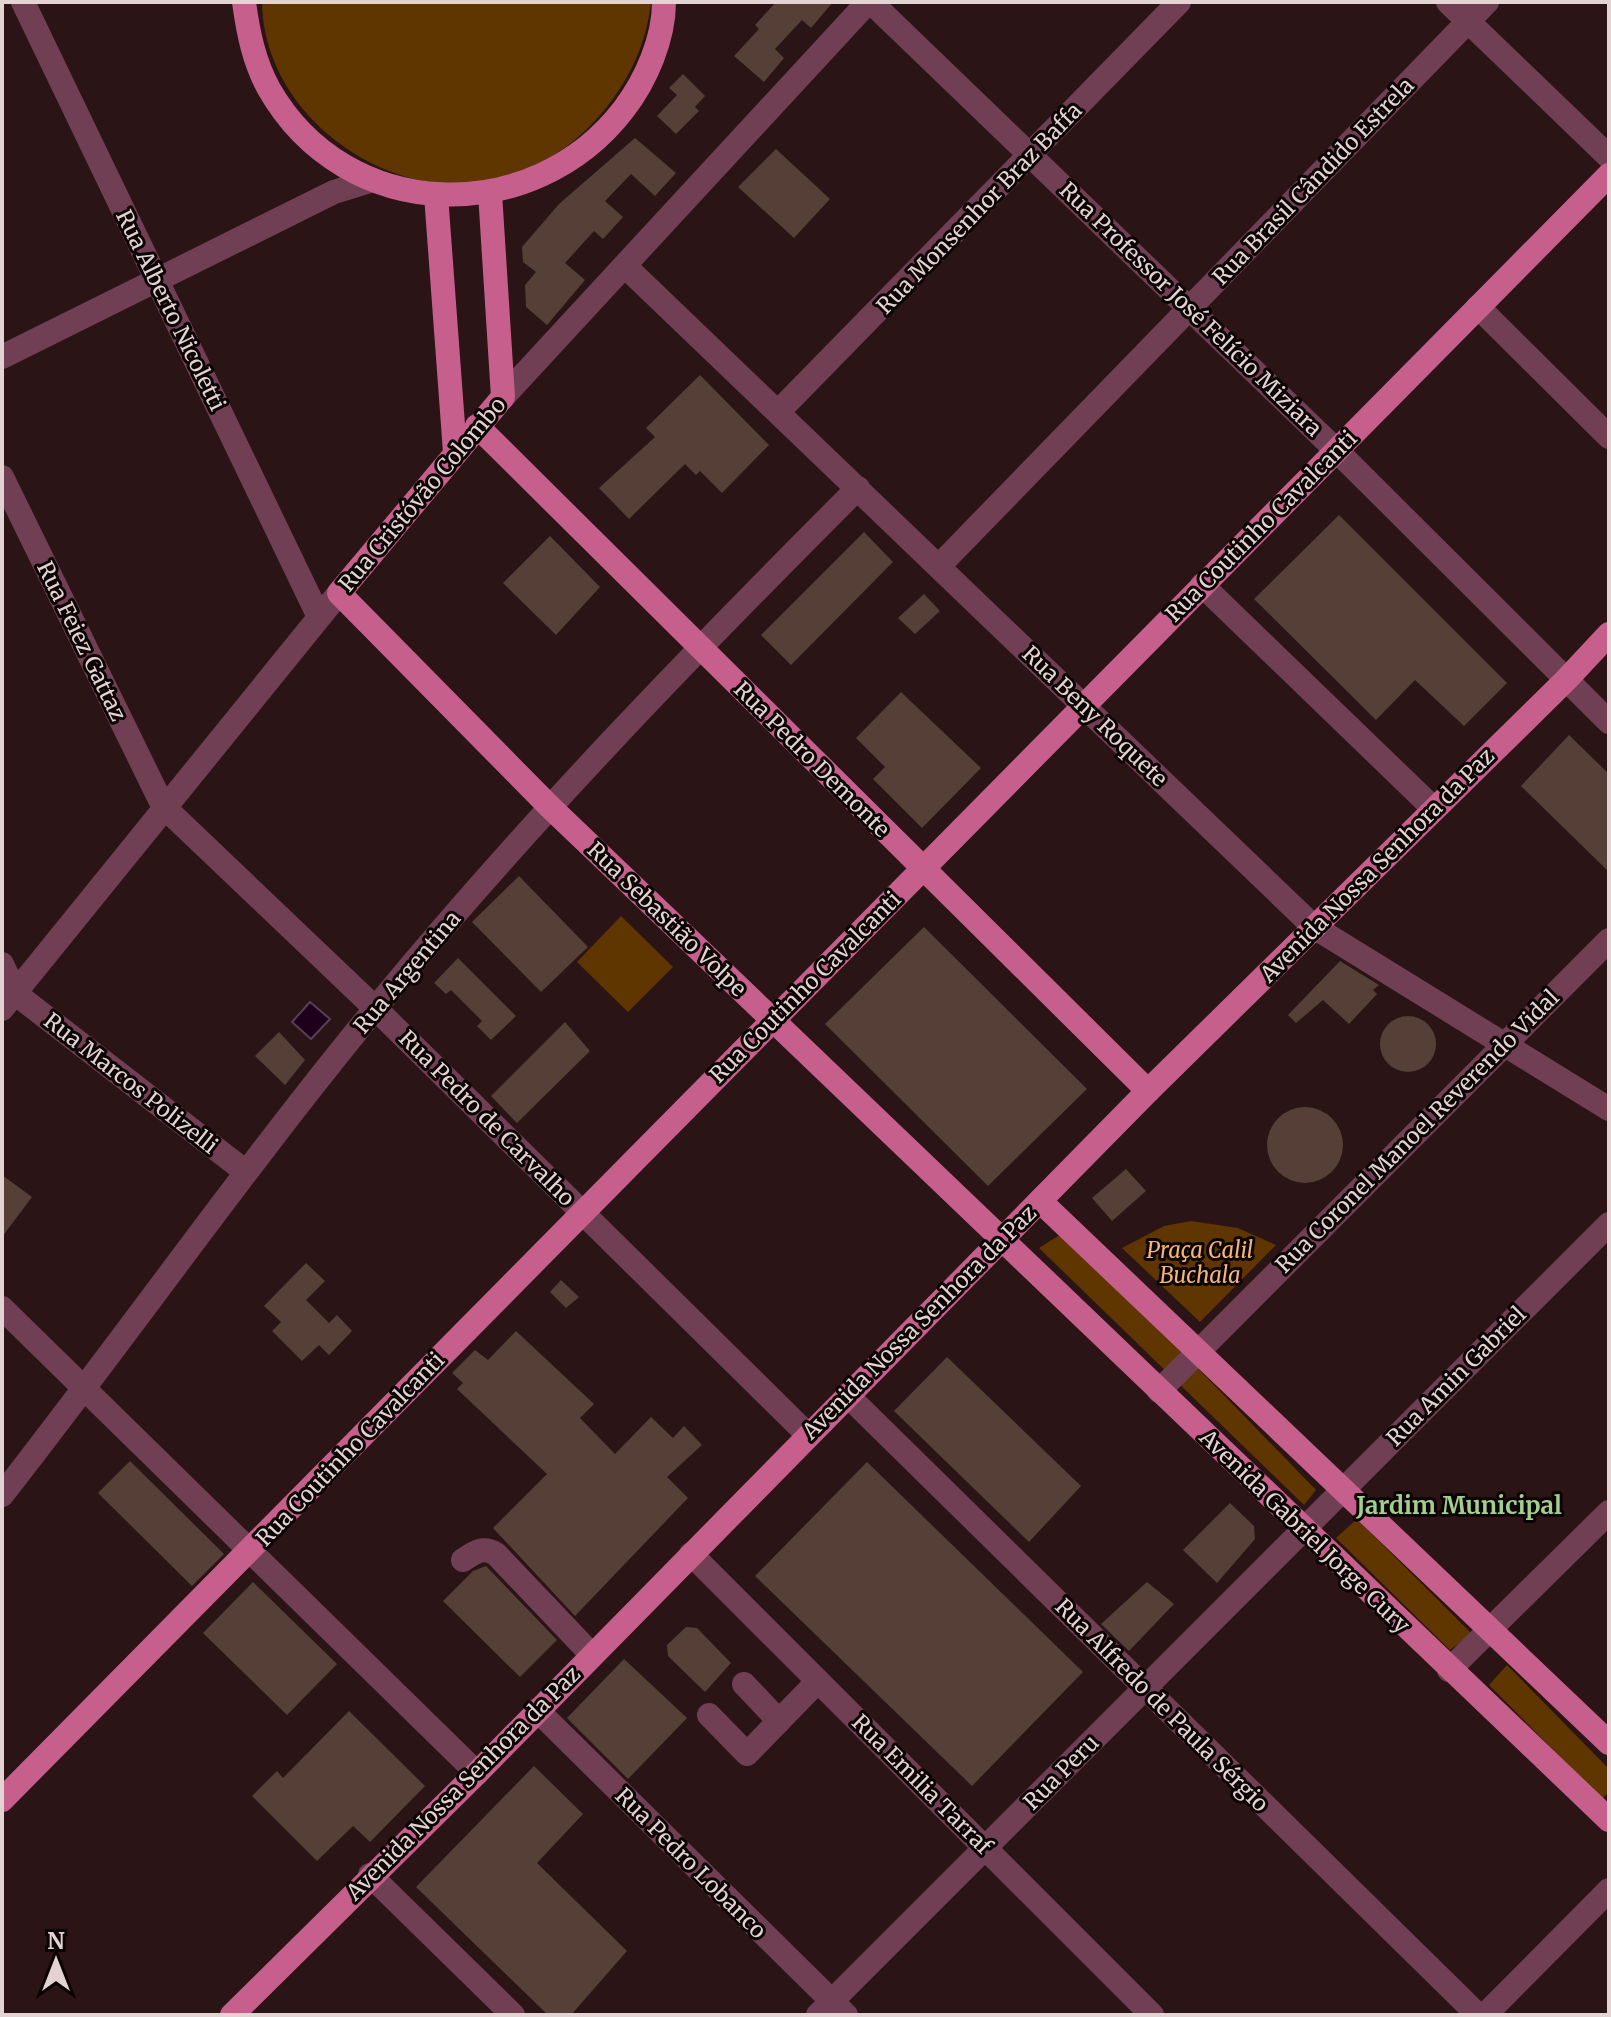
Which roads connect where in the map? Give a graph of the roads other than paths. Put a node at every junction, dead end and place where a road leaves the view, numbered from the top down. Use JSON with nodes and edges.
{"nodes":[{"id":1,"x":23,"y":2,"type":"edge"},
{"id":2,"x":244,"y":2,"type":"edge"},
{"id":3,"x":664,"y":2,"type":"edge"},
{"id":4,"x":869,"y":2,"type":"edge"},
{"id":5,"x":1179,"y":2,"type":"edge"},
{"id":6,"x":1448,"y":2,"type":"edge"},
{"id":7,"x":1487,"y":2,"type":"edge"},
{"id":8,"x":1469,"y":22,"type":"junction"},
{"id":9,"x":1033,"y":154,"type":"junction"},
{"id":10,"x":1609,"y":157,"type":"edge"},
{"id":11,"x":341,"y":164,"type":"junction"},
{"id":12,"x":1609,"y":175,"type":"edge"},
{"id":13,"x":373,"y":180,"type":"junction"},
{"id":14,"x":334,"y":192,"type":"junction"},
{"id":15,"x":490,"y":193,"type":"junction"},
{"id":16,"x":436,"y":195,"type":"junction"},
{"id":17,"x":626,"y":267,"type":"junction"},
{"id":18,"x":157,"y":280,"type":"junction"},
{"id":19,"x":1189,"y":307,"type":"junction"},
{"id":20,"x":1478,"y":307,"type":"junction"},
{"id":21,"x":2,"y":357,"type":"edge"},
{"id":22,"x":503,"y":397,"type":"junction"},
{"id":23,"x":778,"y":412,"type":"junction"},
{"id":24,"x":477,"y":426,"type":"junction"},
{"id":25,"x":1609,"y":437,"type":"edge"},
{"id":26,"x":1336,"y":450,"type":"junction"},
{"id":27,"x":455,"y":452,"type":"junction"},
{"id":28,"x":2,"y":477,"type":"edge"},
{"id":29,"x":858,"y":488,"type":"junction"},
{"id":30,"x":939,"y":566,"type":"junction"},
{"id":31,"x":1202,"y":585,"type":"junction"},
{"id":32,"x":339,"y":593,"type":"junction"},
{"id":33,"x":319,"y":617,"type":"junction"},
{"id":34,"x":1609,"y":634,"type":"edge"},
{"id":35,"x":699,"y":647,"type":"junction"},
{"id":36,"x":1566,"y":680,"type":"junction"},
{"id":37,"x":1084,"y":705,"type":"junction"},
{"id":38,"x":1609,"y":722,"type":"edge"},
{"id":39,"x":163,"y":806,"type":"junction"},
{"id":40,"x":549,"y":806,"type":"junction"},
{"id":41,"x":1433,"y":808,"type":"junction"},
{"id":42,"x":923,"y":868,"type":"junction"},
{"id":43,"x":1314,"y":927,"type":"junction"},
{"id":44,"x":1609,"y":940,"type":"edge"},
{"id":45,"x":2,"y":964,"type":"edge"},
{"id":46,"x":9,"y":1002,"type":"edge"},
{"id":47,"x":375,"y":1008,"type":"junction"},
{"id":48,"x":772,"y":1020,"type":"junction"},
{"id":49,"x":1504,"y":1044,"type":"junction"},
{"id":50,"x":1148,"y":1091,"type":"junction"},
{"id":51,"x":1609,"y":1109,"type":"edge"},
{"id":52,"x":246,"y":1172,"type":"junction"},
{"id":53,"x":1040,"y":1201,"type":"junction"},
{"id":54,"x":582,"y":1212,"type":"junction"},
{"id":55,"x":1609,"y":1224,"type":"edge"},
{"id":56,"x":1001,"y":1240,"type":"junction"},
{"id":57,"x":2,"y":1308,"type":"edge"},
{"id":58,"x":1198,"y":1351,"type":"junction"},
{"id":59,"x":85,"y":1389,"type":"junction"},
{"id":60,"x":1159,"y":1391,"type":"junction"},
{"id":61,"x":847,"y":1395,"type":"junction"},
{"id":62,"x":807,"y":1434,"type":"junction"},
{"id":63,"x":1341,"y":1490,"type":"junction"},
{"id":64,"x":2,"y":1495,"type":"edge"},
{"id":65,"x":1609,"y":1512,"type":"edge"},
{"id":66,"x":1303,"y":1529,"type":"junction"},
{"id":67,"x":250,"y":1551,"type":"junction"},
{"id":68,"x":691,"y":1554,"type":"junction"},
{"id":69,"x":463,"y":1560,"type":"dead end"},
{"id":70,"x":1490,"y":1630,"type":"junction"},
{"id":71,"x":592,"y":1655,"type":"junction"},
{"id":72,"x":1449,"y":1670,"type":"junction"},
{"id":73,"x":818,"y":1681,"type":"junction"},
{"id":74,"x":744,"y":1684,"type":"dead end"},
{"id":75,"x":1145,"y":1688,"type":"junction"},
{"id":76,"x":537,"y":1710,"type":"junction"},
{"id":77,"x":709,"y":1715,"type":"dead end"},
{"id":78,"x":779,"y":1721,"type":"junction"},
{"id":79,"x":1609,"y":1743,"type":"edge"},
{"id":80,"x":477,"y":1773,"type":"junction"},
{"id":81,"x":2,"y":1800,"type":"edge"},
{"id":82,"x":1609,"y":1820,"type":"edge"},
{"id":83,"x":985,"y":1848,"type":"junction"},
{"id":84,"x":370,"y":1875,"type":"junction"},
{"id":85,"x":1609,"y":1890,"type":"edge"},
{"id":86,"x":832,"y":2010,"type":"edge"},
{"id":87,"x":232,"y":2015,"type":"edge"},
{"id":88,"x":513,"y":2015,"type":"edge"},
{"id":89,"x":1152,"y":2015,"type":"edge"},
{"id":90,"x":1478,"y":2015,"type":"edge"},
{"id":91,"x":1485,"y":2015,"type":"edge"}],
"edges":[{"from":1,"to":18,"type":"street","name":"Rua Alberto Nicoletti"},
{"from":2,"to":11,"type":"main road"},
{"from":3,"to":15,"type":"main road"},
{"from":4,"to":9,"type":"street","name":"Rua Professor José Felício Miziara"},
{"from":4,"to":17,"type":"street","name":"Rua Cristóvão Colombo"},
{"from":5,"to":9,"type":"street","name":"Rua Monsenhor Braz Baffa"},
{"from":6,"to":8,"type":"street"},
{"from":7,"to":8,"type":"street","name":"Rua Brasil Cândido Estrela"},
{"from":8,"to":10,"type":"street"},
{"from":8,"to":19,"type":"street","name":"Rua Brasil Cândido Estrela"},
{"from":9,"to":19,"type":"street","name":"Rua Professor José Felício Miziara"},
{"from":9,"to":23,"type":"street","name":"Rua Monsenhor Braz Baffa"},
{"from":11,"to":13,"type":"main road"},
{"from":11,"to":14,"type":"street"},
{"from":12,"to":20,"type":"main road","name":"Rua Coutinho Cavalcanti"},
{"from":13,"to":14,"type":"street"},
{"from":13,"to":16,"type":"main road"},
{"from":14,"to":18,"type":"street"},
{"from":15,"to":16,"type":"main road"},
{"from":15,"to":22,"type":"main road"},
{"from":16,"to":27,"type":"main road"},
{"from":17,"to":22,"type":"street","name":"Rua Cristóvão Colombo"},
{"from":17,"to":23,"type":"street","name":"Rua Beny Roquete"},
{"from":18,"to":21,"type":"street"},
{"from":18,"to":33,"type":"street","name":"Rua Alberto Nicoletti"},
{"from":19,"to":26,"type":"street","name":"Rua Professor José Felício Miziara"},
{"from":19,"to":30,"type":"street","name":"Rua Brasil Cândido Estrela"},
{"from":20,"to":25,"type":"street"},
{"from":20,"to":26,"type":"main road","name":"Rua Coutinho Cavalcanti"},
{"from":22,"to":24,"type":"main road","name":"Rua Cristóvão Colombo"},
{"from":23,"to":29,"type":"street","name":"Rua Beny Roquete"},
{"from":24,"to":27,"type":"main road","name":"Rua Cristóvão Colombo"},
{"from":24,"to":35,"type":"main road","name":"Rua Pedro Demonte"},
{"from":26,"to":31,"type":"main road","name":"Rua Coutinho Cavalcanti"},
{"from":26,"to":36,"type":"street","name":"Rua Professor José Felício Miziara"},
{"from":27,"to":32,"type":"main road","name":"Rua Cristóvão Colombo"},
{"from":28,"to":39,"type":"street","name":"Rua Feiez Gattaz"},
{"from":29,"to":30,"type":"street","name":"Rua Beny Roquete"},
{"from":29,"to":35,"type":"street","name":"Rua Argentina"},
{"from":30,"to":37,"type":"street","name":"Rua Beny Roquete"},
{"from":31,"to":37,"type":"main road","name":"Rua Coutinho Cavalcanti"},
{"from":31,"to":41,"type":"street"},
{"from":32,"to":33,"type":"street","name":"Rua Cristóvão Colombo"},
{"from":32,"to":40,"type":"main road","name":"Rua Sebastião Volpe"},
{"from":33,"to":39,"type":"street","name":"Rua Cristóvão Colombo"},
{"from":34,"to":36,"type":"main road","name":"Avenida Nossa Senhora da Paz"},
{"from":35,"to":40,"type":"street","name":"Rua Argentina"},
{"from":35,"to":42,"type":"main road","name":"Rua Pedro Demonte"},
{"from":36,"to":38,"type":"street","name":"Rua Professor José Felício Miziara"},
{"from":36,"to":41,"type":"main road","name":"Avenida Nossa Senhora da Paz"},
{"from":37,"to":42,"type":"main road","name":"Rua Coutinho Cavalcanti"},
{"from":37,"to":43,"type":"street","name":"Rua Beny Roquete"},
{"from":39,"to":46,"type":"street","name":"Rua Cristóvão Colombo"},
{"from":39,"to":47,"type":"street","name":"Rua Pedro de Carvalho"},
{"from":40,"to":47,"type":"street","name":"Rua Argentina"},
{"from":40,"to":48,"type":"main road","name":"Rua Sebastião Volpe"},
{"from":41,"to":43,"type":"main road","name":"Avenida Nossa Senhora da Paz"},
{"from":42,"to":48,"type":"main road","name":"Rua Coutinho Cavalcanti"},
{"from":42,"to":50,"type":"main road","name":"Rua Pedro Demonte"},
{"from":43,"to":49,"type":"street","name":"Rua Beny Roquete"},
{"from":43,"to":50,"type":"main road","name":"Avenida Nossa Senhora da Paz"},
{"from":44,"to":49,"type":"street","name":"Rua Coronel Manoel Reverendo Vidal"},
{"from":45,"to":46,"type":"street"},
{"from":46,"to":52,"type":"street","name":"Rua Marcos Polizelli"},
{"from":47,"to":52,"type":"street","name":"Rua Argentina"},
{"from":47,"to":54,"type":"street","name":"Rua Pedro de Carvalho"},
{"from":48,"to":54,"type":"main road","name":"Rua Coutinho Cavalcanti"},
{"from":48,"to":56,"type":"main road","name":"Rua Sebastião Volpe"},
{"from":49,"to":51,"type":"street","name":"Rua Beny Roquete"},
{"from":49,"to":58,"type":"street","name":"Rua Coronel Manoel Reverendo Vidal"},
{"from":50,"to":53,"type":"main road","name":"Avenida Nossa Senhora da Paz"},
{"from":52,"to":59,"type":"street","name":"Rua Argentina"},
{"from":53,"to":56,"type":"main road","name":"Avenida Nossa Senhora da Paz"},
{"from":53,"to":58,"type":"main road"},
{"from":54,"to":62,"type":"street","name":"Rua Pedro de Carvalho"},
{"from":54,"to":67,"type":"main road","name":"Rua Coutinho Cavalcanti"},
{"from":55,"to":63,"type":"street","name":"Rua Amin Gabriel"},
{"from":56,"to":60,"type":"main road","name":"Avenida Gabriel Jorge Cury"},
{"from":56,"to":61,"type":"main road","name":"Avenida Nossa Senhora da Paz"},
{"from":57,"to":59,"type":"street"},
{"from":58,"to":60,"type":"street","name":"Rua Coronel Manoel Reverendo Vidal"},
{"from":58,"to":63,"type":"main road"},
{"from":59,"to":64,"type":"street","name":"Rua Argentina"},
{"from":59,"to":67,"type":"street"},
{"from":60,"to":66,"type":"main road","name":"Avenida Gabriel Jorge Cury"},
{"from":61,"to":62,"type":"main road","name":"Avenida Nossa Senhora da Paz"},
{"from":61,"to":75,"type":"street","name":"Rua Alfredo de Paula Sérgio"},
{"from":62,"to":68,"type":"main road","name":"Avenida Nossa Senhora da Paz"},
{"from":63,"to":66,"type":"street","name":"Rua Amin Gabriel"},
{"from":63,"to":70,"type":"main road"},
{"from":65,"to":70,"type":"street"},
{"from":66,"to":72,"type":"main road","name":"Avenida Gabriel Jorge Cury"},
{"from":66,"to":75,"type":"street","name":"Rua Peru"},
{"from":67,"to":80,"type":"street"},
{"from":67,"to":81,"type":"main road","name":"Rua Coutinho Cavalcanti"},
{"from":68,"to":71,"type":"main road","name":"Avenida Nossa Senhora da Paz"},
{"from":68,"to":73,"type":"street","name":"Rua Emilia Tarraf"},
{"from":69,"to":71,"type":"street"},
{"from":70,"to":72,"type":"street"},
{"from":70,"to":79,"type":"main road"},
{"from":71,"to":76,"type":"main road","name":"Avenida Nossa Senhora da Paz"},
{"from":72,"to":82,"type":"main road","name":"Avenida Gabriel Jorge Cury"},
{"from":73,"to":78,"type":"street"},
{"from":73,"to":83,"type":"street","name":"Rua Emilia Tarraf"},
{"from":74,"to":78,"type":"street"},
{"from":75,"to":83,"type":"street","name":"Rua Peru"},
{"from":75,"to":90,"type":"street","name":"Rua Alfredo de Paula Sérgio"},
{"from":76,"to":80,"type":"main road","name":"Avenida Nossa Senhora da Paz"},
{"from":76,"to":86,"type":"street","name":"Rua Pedro Lobanco"},
{"from":77,"to":78,"type":"street"},
{"from":80,"to":84,"type":"main road","name":"Avenida Nossa Senhora da Paz"},
{"from":83,"to":86,"type":"street","name":"Rua Peru"},
{"from":83,"to":89,"type":"street","name":"Rua Emilia Tarraf"},
{"from":84,"to":87,"type":"main road","name":"Avenida Nossa Senhora da Paz"},
{"from":84,"to":88,"type":"street"},
{"from":85,"to":91,"type":"street"}]}
